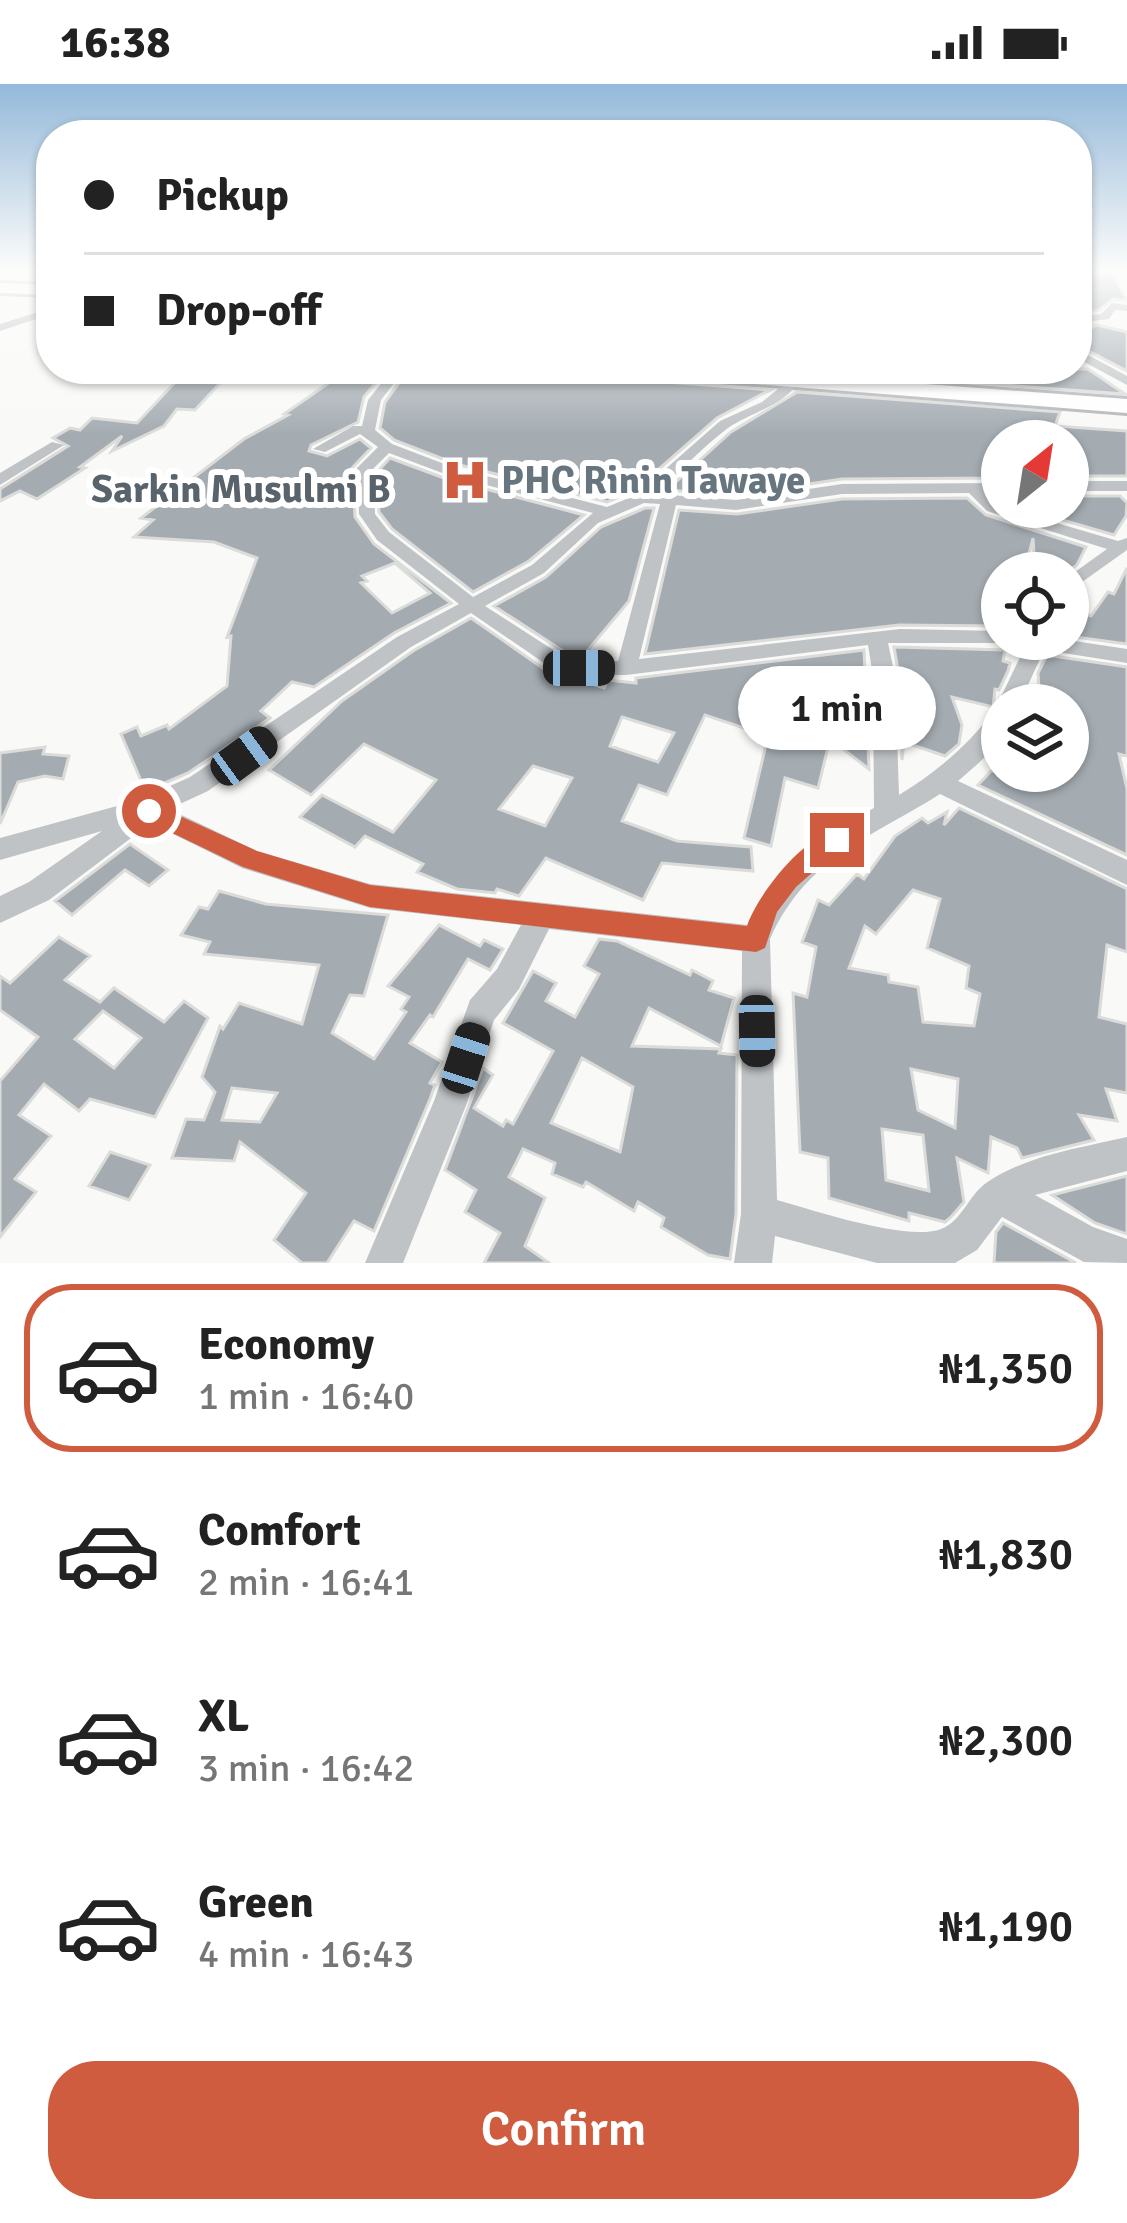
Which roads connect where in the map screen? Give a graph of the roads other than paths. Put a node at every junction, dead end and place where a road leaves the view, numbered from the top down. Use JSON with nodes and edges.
{"nodes":[{"id":1,"x":1092,"y":361,"type":"edge"},
{"id":2,"x":1127,"y":381,"type":"edge"},
{"id":3,"x":388,"y":384,"type":"edge"},
{"id":4,"x":791,"y":384,"type":"edge"},
{"id":5,"x":850,"y":384,"type":"edge"},
{"id":6,"x":928,"y":384,"type":"edge"},
{"id":7,"x":1127,"y":404,"type":"edge"},
{"id":8,"x":368,"y":430,"type":"junction"},
{"id":9,"x":57,"y":445,"type":"dead end"},
{"id":10,"x":387,"y":447,"type":"junction"},
{"id":11,"x":320,"y":449,"type":"dead end"},
{"id":12,"x":0,"y":480,"type":"edge"},
{"id":13,"x":1089,"y":485,"type":"edge"},
{"id":14,"x":1127,"y":486,"type":"edge"},
{"id":15,"x":973,"y":488,"type":"junction"},
{"id":16,"x":981,"y":488,"type":"edge"},
{"id":17,"x":642,"y":498,"type":"junction"},
{"id":18,"x":669,"y":502,"type":"junction"},
{"id":19,"x":609,"y":512,"type":"junction"},
{"id":20,"x":1124,"y":545,"type":"edge"},
{"id":21,"x":1089,"y":571,"type":"edge"},
{"id":22,"x":473,"y":607,"type":"junction"},
{"id":23,"x":981,"y":636,"type":"edge"},
{"id":24,"x":877,"y":637,"type":"junction"},
{"id":25,"x":1089,"y":650,"type":"edge"},
{"id":26,"x":1127,"y":656,"type":"edge"},
{"id":27,"x":626,"y":668,"type":"junction"},
{"id":28,"x":981,"y":746,"type":"edge"},
{"id":29,"x":940,"y":784,"type":"junction"},
{"id":30,"x":147,"y":810,"type":"junction"},
{"id":31,"x":886,"y":814,"type":"junction"},
{"id":32,"x":0,"y":849,"type":"edge"},
{"id":33,"x":1127,"y":873,"type":"edge"},
{"id":34,"x":0,"y":910,"type":"edge"},
{"id":35,"x":541,"y":915,"type":"junction"},
{"id":36,"x":756,"y":939,"type":"junction"},
{"id":37,"x":1127,"y":1154,"type":"edge"},
{"id":38,"x":999,"y":1195,"type":"junction"},
{"id":39,"x":759,"y":1214,"type":"junction"},
{"id":40,"x":1127,"y":1258,"type":"edge"},
{"id":41,"x":384,"y":1263,"type":"edge"},
{"id":42,"x":753,"y":1263,"type":"edge"}],
"edges":[{"from":1,"to":2,"type":"street"},
{"from":3,"to":8,"type":"street"},
{"from":4,"to":17,"type":"street"},
{"from":5,"to":7,"type":"highway"},
{"from":6,"to":7,"type":"highway"},
{"from":8,"to":10,"type":"street"},
{"from":8,"to":11,"type":"street"},
{"from":9,"to":12,"type":"street"},
{"from":10,"to":19,"type":"street"},
{"from":10,"to":22,"type":"street"},
{"from":13,"to":14,"type":"street"},
{"from":15,"to":16,"type":"street"},
{"from":15,"to":18,"type":"street"},
{"from":15,"to":20,"type":"street"},
{"from":17,"to":18,"type":"street"},
{"from":17,"to":19,"type":"street"},
{"from":18,"to":27,"type":"street"},
{"from":19,"to":22,"type":"street"},
{"from":20,"to":21,"type":"street"},
{"from":22,"to":27,"type":"street"},
{"from":22,"to":30,"type":"street"},
{"from":23,"to":24,"type":"street"},
{"from":24,"to":27,"type":"street"},
{"from":24,"to":31,"type":"street"},
{"from":25,"to":26,"type":"street"},
{"from":28,"to":29,"type":"street"},
{"from":29,"to":31,"type":"street"},
{"from":29,"to":33,"type":"street"},
{"from":30,"to":32,"type":"street"},
{"from":30,"to":34,"type":"street"},
{"from":30,"to":35,"type":"street"},
{"from":31,"to":36,"type":"street"},
{"from":35,"to":36,"type":"street"},
{"from":35,"to":41,"type":"street"},
{"from":36,"to":39,"type":"street"},
{"from":37,"to":38,"type":"street"},
{"from":38,"to":39,"type":"street"},
{"from":38,"to":40,"type":"street"},
{"from":39,"to":42,"type":"street"}]}
